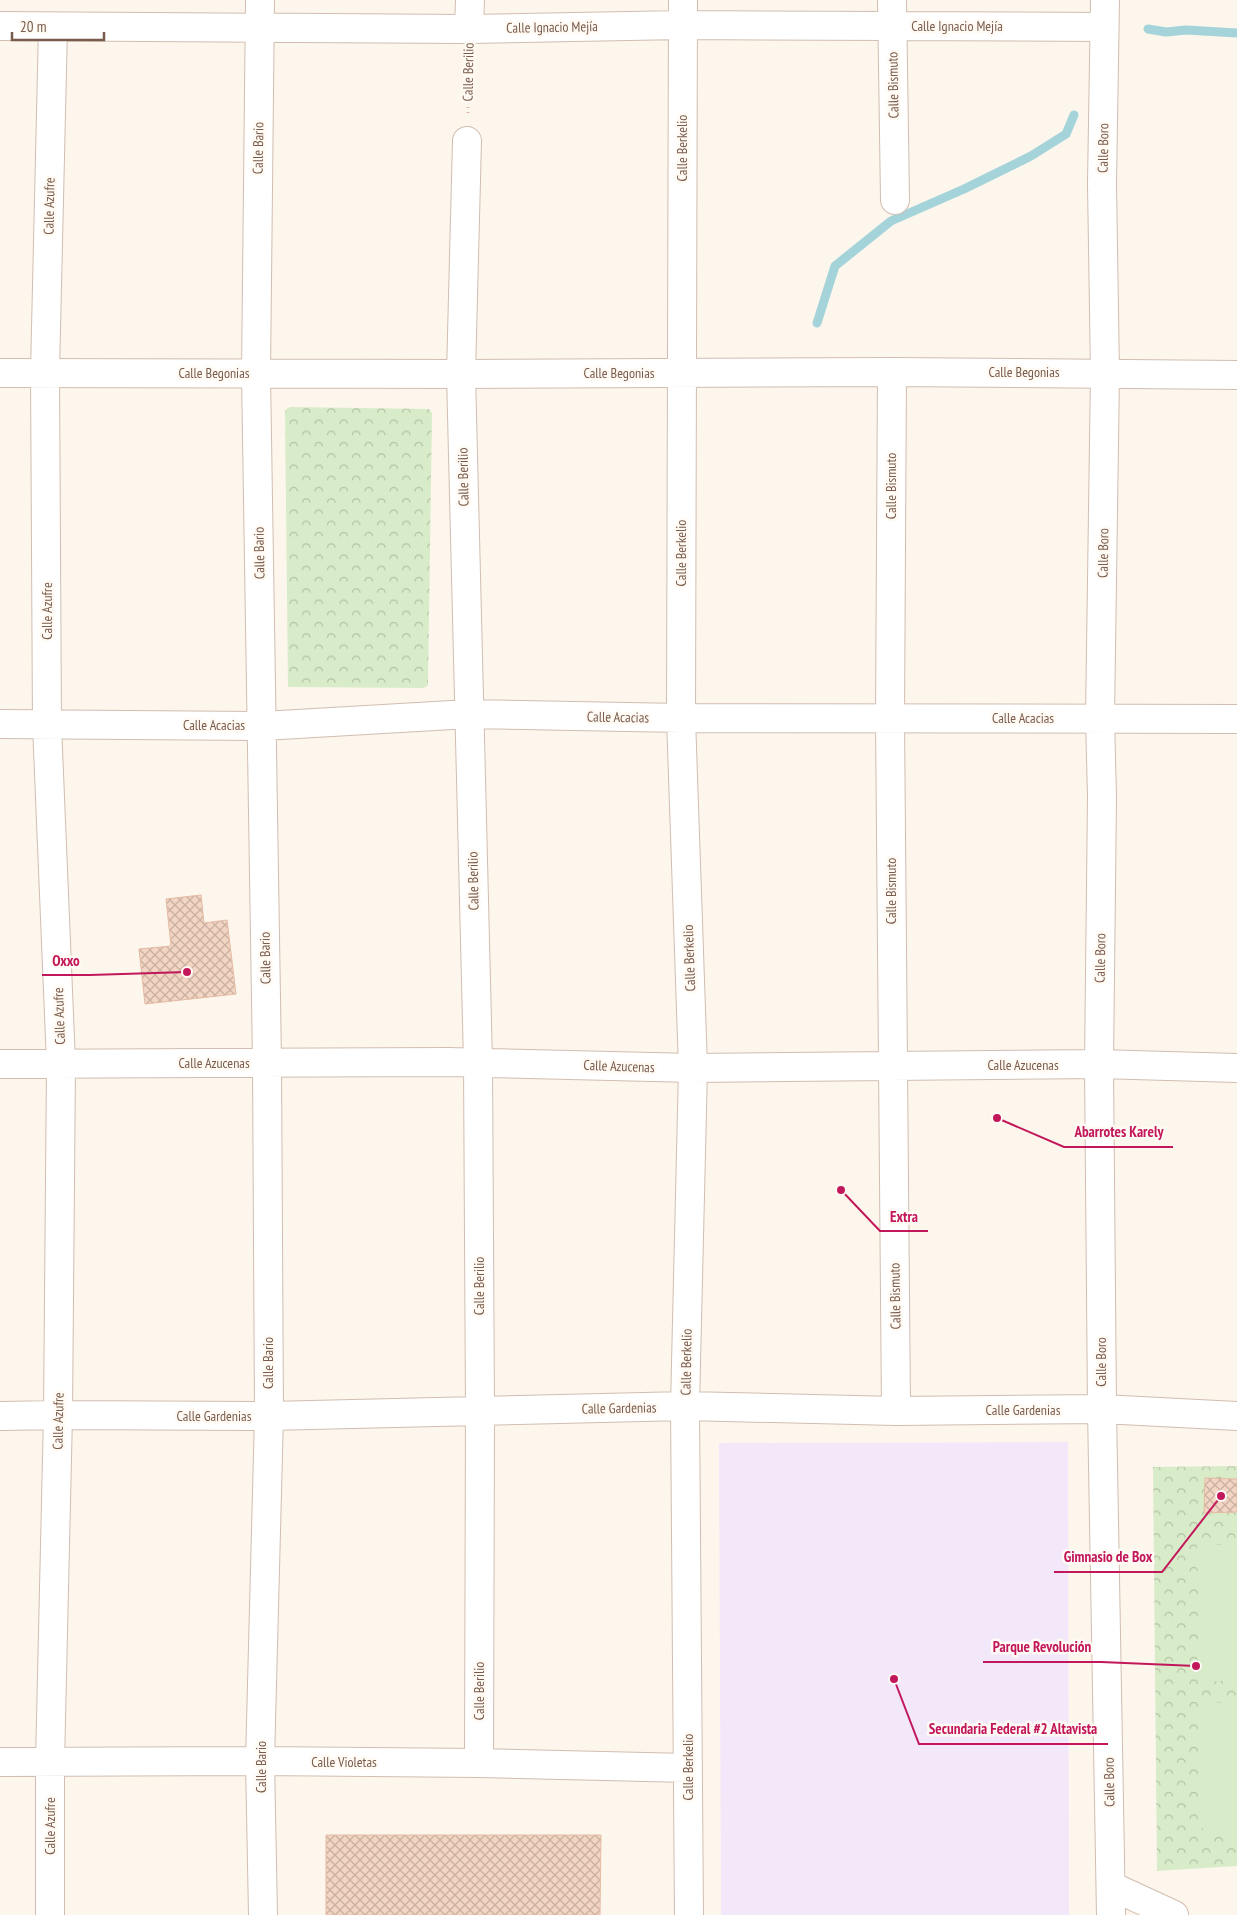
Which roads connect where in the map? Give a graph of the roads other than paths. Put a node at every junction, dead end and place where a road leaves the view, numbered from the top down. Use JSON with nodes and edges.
{"nodes":[{"id":1,"x":260,"y":0,"type":"edge"},
{"id":2,"x":470,"y":0,"type":"edge"},
{"id":3,"x":1105,"y":0,"type":"edge"},
{"id":4,"x":683,"y":12,"type":"edge"},
{"id":5,"x":892,"y":13,"type":"edge"},
{"id":6,"x":0,"y":26,"type":"edge"},
{"id":7,"x":53,"y":27,"type":"junction"},
{"id":8,"x":1104,"y":27,"type":"junction"},
{"id":9,"x":259,"y":28,"type":"junction"},
{"id":10,"x":469,"y":29,"type":"junction"},
{"id":11,"x":467,"y":141,"type":"road end"},
{"id":12,"x":895,"y":200,"type":"dead end"},
{"id":13,"x":45,"y":372,"type":"junction"},
{"id":14,"x":892,"y":372,"type":"junction"},
{"id":15,"x":0,"y":373,"type":"edge"},
{"id":16,"x":681,"y":373,"type":"junction"},
{"id":17,"x":1105,"y":373,"type":"junction"},
{"id":18,"x":256,"y":374,"type":"junction"},
{"id":19,"x":461,"y":374,"type":"junction"},
{"id":20,"x":1237,"y":375,"type":"edge"},
{"id":21,"x":469,"y":714,"type":"junction"},
{"id":22,"x":680,"y":718,"type":"junction"},
{"id":23,"x":1100,"y":718,"type":"junction"},
{"id":24,"x":890,"y":719,"type":"junction"},
{"id":25,"x":1237,"y":719,"type":"edge"},
{"id":26,"x":0,"y":724,"type":"edge"},
{"id":27,"x":47,"y":725,"type":"junction"},
{"id":28,"x":263,"y":726,"type":"junction"},
{"id":29,"x":267,"y":1062,"type":"junction"},
{"id":30,"x":478,"y":1062,"type":"junction"},
{"id":31,"x":61,"y":1063,"type":"junction"},
{"id":32,"x":0,"y":1064,"type":"edge"},
{"id":33,"x":1099,"y":1064,"type":"junction"},
{"id":34,"x":893,"y":1066,"type":"junction"},
{"id":35,"x":693,"y":1068,"type":"junction"},
{"id":36,"x":1237,"y":1068,"type":"edge"},
{"id":37,"x":685,"y":1406,"type":"junction"},
{"id":38,"x":1102,"y":1409,"type":"junction"},
{"id":39,"x":480,"y":1411,"type":"junction"},
{"id":40,"x":896,"y":1411,"type":"junction"},
{"id":41,"x":58,"y":1415,"type":"junction"},
{"id":42,"x":0,"y":1416,"type":"edge"},
{"id":43,"x":268,"y":1416,"type":"junction"},
{"id":44,"x":1237,"y":1416,"type":"edge"},
{"id":45,"x":260,"y":1761,"type":"junction"},
{"id":46,"x":0,"y":1762,"type":"edge"},
{"id":47,"x":50,"y":1763,"type":"junction"},
{"id":48,"x":479,"y":1763,"type":"junction"},
{"id":49,"x":688,"y":1768,"type":"junction"},
{"id":50,"x":1111,"y":1886,"type":"junction"},
{"id":51,"x":50,"y":1915,"type":"edge"},
{"id":52,"x":263,"y":1915,"type":"edge"},
{"id":53,"x":689,"y":1915,"type":"edge"},
{"id":54,"x":1111,"y":1915,"type":"edge"},
{"id":55,"x":1174,"y":1915,"type":"edge"}],
"edges":[{"from":1,"to":9,"type":"street","name":"Calle Bario"},
{"from":2,"to":10,"type":"street","name":"Calle Berilio"},
{"from":3,"to":8,"type":"street","name":"Calle Boro"},
{"from":4,"to":5,"type":"street","name":"Calle Ignacio Mejía"},
{"from":4,"to":10,"type":"street","name":"Calle Ignacio Mejía"},
{"from":4,"to":16,"type":"street","name":"Calle Berkelio"},
{"from":5,"to":8,"type":"street","name":"Calle Ignacio Mejía"},
{"from":5,"to":12,"type":"street","name":"Calle Bismuto"},
{"from":6,"to":7,"type":"street","name":"Calle Ignacio Mejía"},
{"from":7,"to":9,"type":"street","name":"Calle Ignacio Mejía"},
{"from":7,"to":13,"type":"street","name":"Calle Azufre"},
{"from":8,"to":17,"type":"street","name":"Calle Boro"},
{"from":9,"to":10,"type":"street","name":"Calle Ignacio Mejía"},
{"from":9,"to":18,"type":"street","name":"Calle Bario"},
{"from":11,"to":19,"type":"street","name":"Calle Berilio"},
{"from":13,"to":15,"type":"street","name":"Calle Begonias"},
{"from":13,"to":18,"type":"street","name":"Calle Begonias"},
{"from":13,"to":27,"type":"street","name":"Calle Azufre"},
{"from":14,"to":16,"type":"street","name":"Calle Begonias"},
{"from":14,"to":17,"type":"street","name":"Calle Begonias"},
{"from":14,"to":24,"type":"street","name":"Calle Bismuto"},
{"from":16,"to":19,"type":"street","name":"Calle Begonias"},
{"from":16,"to":22,"type":"street","name":"Calle Berkelio"},
{"from":17,"to":20,"type":"street","name":"Calle Begonias"},
{"from":17,"to":23,"type":"street","name":"Calle Boro"},
{"from":18,"to":19,"type":"street","name":"Calle Begonias"},
{"from":18,"to":28,"type":"street","name":"Calle Bario"},
{"from":19,"to":21,"type":"street","name":"Calle Berilio"},
{"from":21,"to":22,"type":"street","name":"Calle Acacias"},
{"from":21,"to":28,"type":"street","name":"Calle Acacias"},
{"from":21,"to":30,"type":"street","name":"Calle Berilio"},
{"from":22,"to":24,"type":"street","name":"Calle Acacias"},
{"from":22,"to":35,"type":"street","name":"Calle Berkelio"},
{"from":23,"to":24,"type":"street","name":"Calle Acacias"},
{"from":23,"to":25,"type":"street","name":"Calle Acacias"},
{"from":23,"to":33,"type":"street","name":"Calle Boro"},
{"from":24,"to":34,"type":"street","name":"Calle Bismuto"},
{"from":26,"to":27,"type":"street","name":"Calle Acacias"},
{"from":27,"to":28,"type":"street","name":"Calle Acacias"},
{"from":27,"to":31,"type":"street","name":"Calle Azufre"},
{"from":28,"to":29,"type":"street","name":"Calle Bario"},
{"from":29,"to":30,"type":"street","name":"Calle Azucenas"},
{"from":29,"to":31,"type":"street","name":"Calle Azucenas"},
{"from":29,"to":43,"type":"street","name":"Calle Bario"},
{"from":30,"to":35,"type":"street","name":"Calle Azucenas"},
{"from":30,"to":39,"type":"street","name":"Calle Berilio"},
{"from":31,"to":32,"type":"street","name":"Calle Azucenas"},
{"from":31,"to":41,"type":"street","name":"Calle Azufre"},
{"from":33,"to":34,"type":"street","name":"Calle Azucenas"},
{"from":33,"to":36,"type":"street","name":"Calle Azucenas"},
{"from":33,"to":38,"type":"street","name":"Calle Boro"},
{"from":34,"to":35,"type":"street","name":"Calle Azucenas"},
{"from":34,"to":40,"type":"street","name":"Calle Bismuto"},
{"from":35,"to":37,"type":"street","name":"Calle Berkelio"},
{"from":37,"to":39,"type":"street","name":"Calle Gardenias"},
{"from":37,"to":40,"type":"street","name":"Calle Gardenias"},
{"from":37,"to":49,"type":"street","name":"Calle Berkelio"},
{"from":38,"to":40,"type":"street","name":"Calle Gardenias"},
{"from":38,"to":44,"type":"street","name":"Calle Gardenias"},
{"from":38,"to":50,"type":"street","name":"Calle Boro"},
{"from":39,"to":43,"type":"street","name":"Calle Gardenias"},
{"from":39,"to":48,"type":"street","name":"Calle Berilio"},
{"from":41,"to":42,"type":"street","name":"Calle Gardenias"},
{"from":41,"to":43,"type":"street","name":"Calle Gardenias"},
{"from":41,"to":47,"type":"street","name":"Calle Azufre"},
{"from":43,"to":45,"type":"street","name":"Calle Bario"},
{"from":45,"to":47,"type":"street","name":"Calle Violetas"},
{"from":45,"to":48,"type":"street","name":"Calle Violetas"},
{"from":45,"to":52,"type":"street","name":"Calle Bario"},
{"from":46,"to":47,"type":"street","name":"Calle Violetas"},
{"from":47,"to":51,"type":"street","name":"Calle Azufre"},
{"from":48,"to":49,"type":"street","name":"Calle Violetas"},
{"from":49,"to":53,"type":"street","name":"Calle Berkelio"},
{"from":50,"to":54,"type":"street","name":"Calle Boro"},
{"from":50,"to":55,"type":"street"}]}
